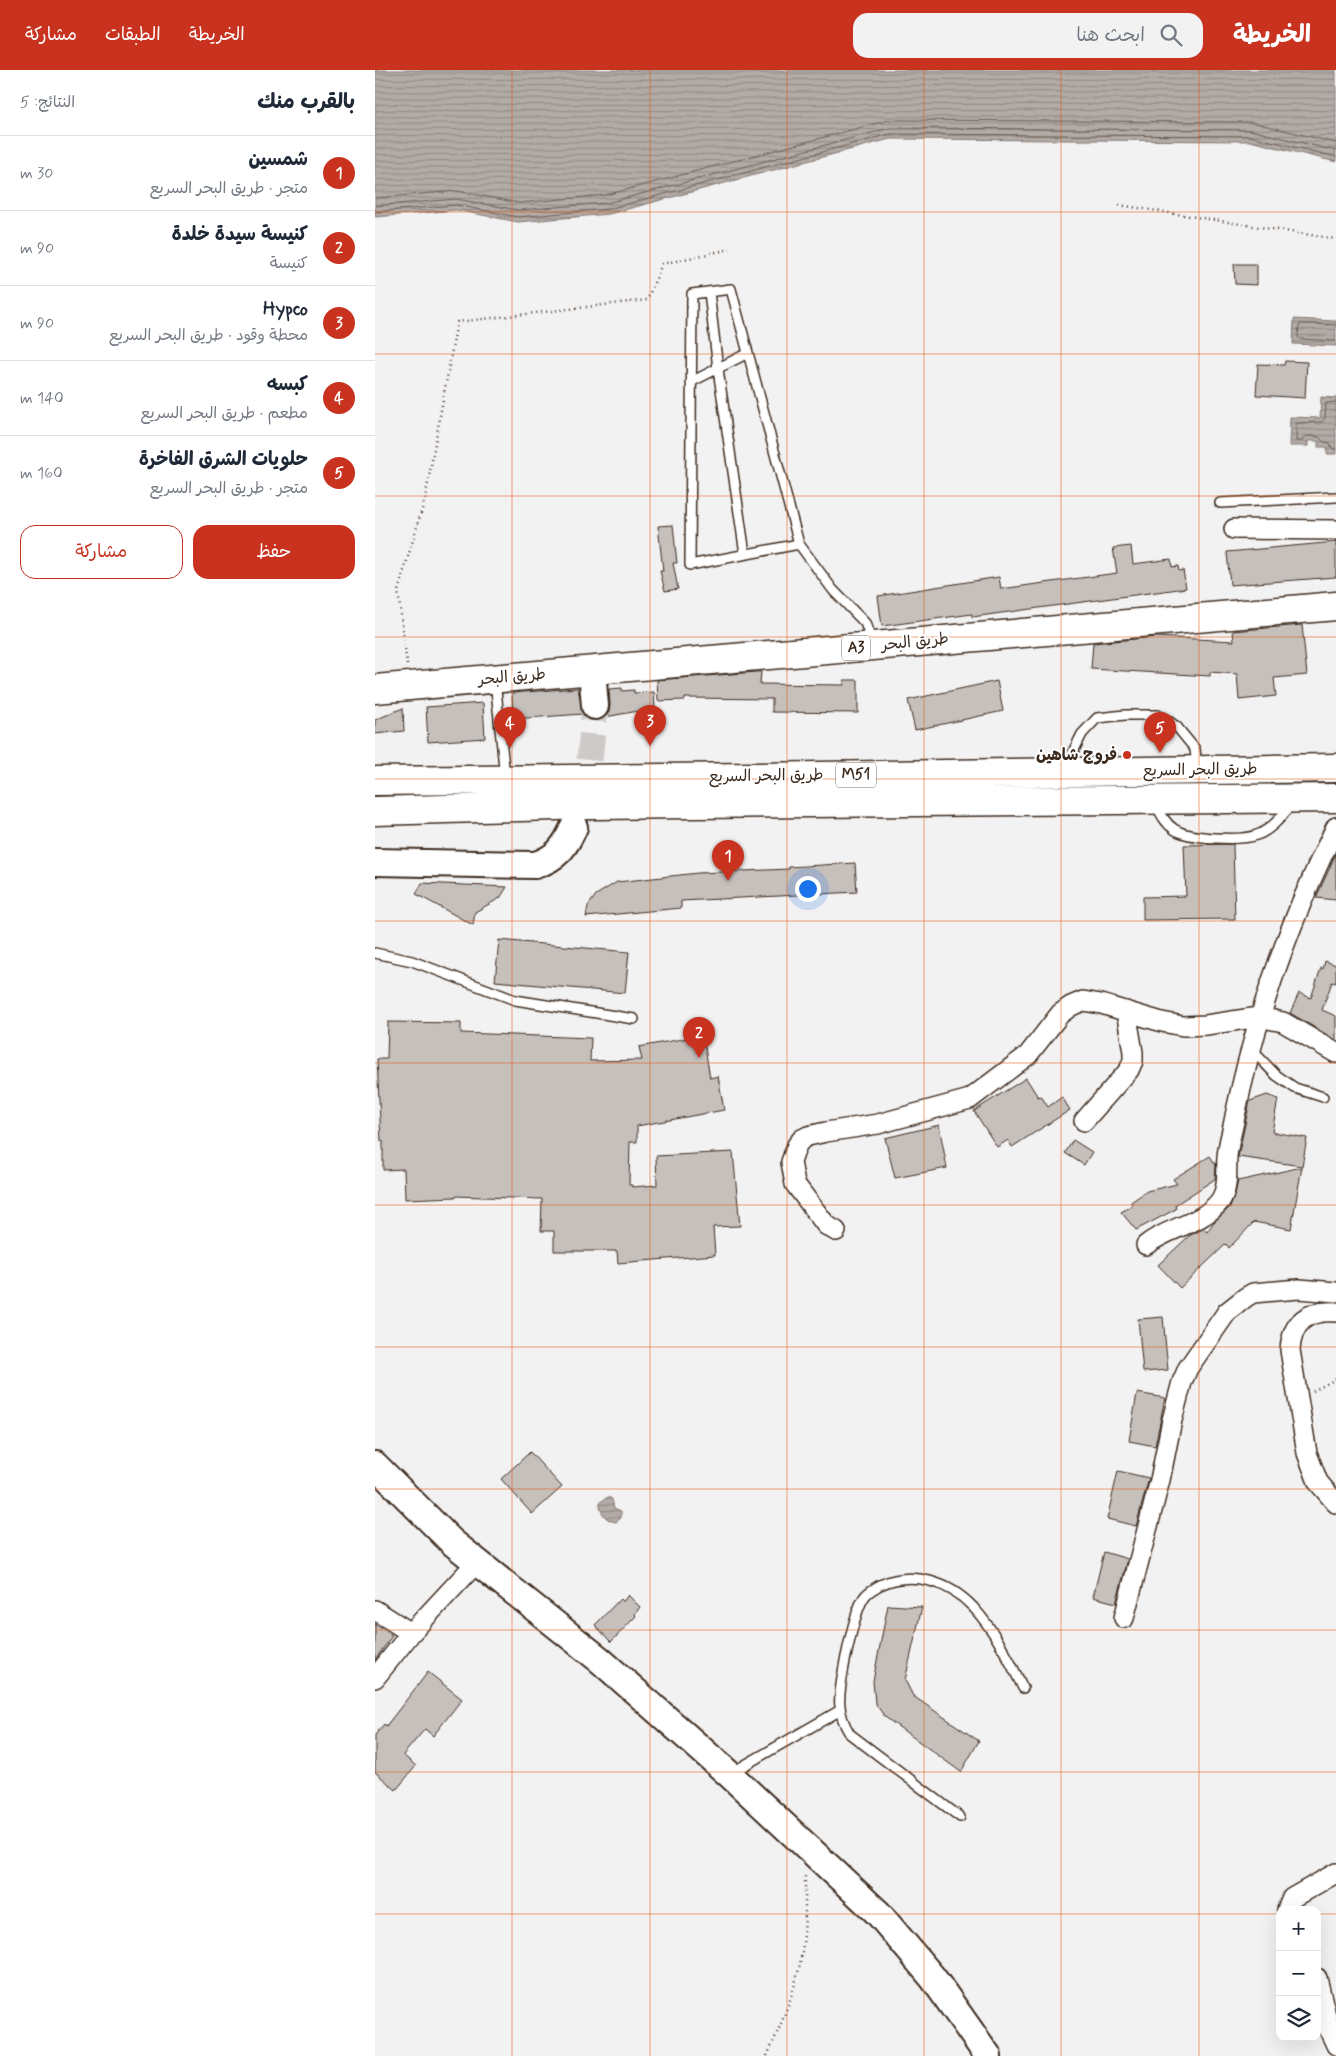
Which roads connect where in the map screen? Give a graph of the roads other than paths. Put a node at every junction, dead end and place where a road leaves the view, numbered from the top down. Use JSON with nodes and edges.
{"nodes":[{"id":1,"x":709,"y":292,"type":"junction"},
{"id":2,"x":748,"y":353,"type":"junction"},
{"id":3,"x":718,"y":368,"type":"junction"},
{"id":4,"x":691,"y":382,"type":"junction"},
{"id":5,"x":1336,"y":497,"type":"edge"},
{"id":6,"x":1220,"y":503,"type":"dead end"},
{"id":7,"x":1234,"y":529,"type":"dead end"},
{"id":8,"x":1336,"y":530,"type":"edge"},
{"id":9,"x":799,"y":544,"type":"junction"},
{"id":10,"x":745,"y":554,"type":"junction"},
{"id":11,"x":1336,"y":606,"type":"edge"},
{"id":12,"x":874,"y":647,"type":"junction"},
{"id":13,"x":592,"y":670,"type":"junction"},
{"id":14,"x":495,"y":680,"type":"junction"},
{"id":15,"x":375,"y":689,"type":"edge"},
{"id":16,"x":595,"y":706,"type":"tunnel mouth"},
{"id":17,"x":1336,"y":768,"type":"edge"},
{"id":18,"x":1063,"y":771,"type":"junction"},
{"id":19,"x":1198,"y":771,"type":"junction"},
{"id":20,"x":505,"y":780,"type":"junction"},
{"id":21,"x":375,"y":781,"type":"edge"},
{"id":22,"x":1296,"y":798,"type":"junction"},
{"id":23,"x":1336,"y":798,"type":"edge"},
{"id":24,"x":1154,"y":800,"type":"junction"},
{"id":25,"x":375,"y":811,"type":"edge"},
{"id":26,"x":574,"y":827,"type":"tunnel mouth"},
{"id":27,"x":1336,"y":827,"type":"edge"},
{"id":28,"x":375,"y":862,"type":"edge"},
{"id":29,"x":375,"y":953,"type":"edge"},
{"id":30,"x":1126,"y":1011,"type":"junction"},
{"id":31,"x":1259,"y":1017,"type":"junction"},
{"id":32,"x":634,"y":1019,"type":"dead end"},
{"id":33,"x":1250,"y":1048,"type":"junction"},
{"id":34,"x":1336,"y":1053,"type":"edge"},
{"id":35,"x":1323,"y":1097,"type":"dead end"},
{"id":36,"x":1084,"y":1121,"type":"dead end"},
{"id":37,"x":836,"y":1231,"type":"dead end"},
{"id":38,"x":1146,"y":1245,"type":"dead end"},
{"id":39,"x":1336,"y":1292,"type":"edge"},
{"id":40,"x":1336,"y":1312,"type":"edge"},
{"id":41,"x":375,"y":1465,"type":"edge"},
{"id":42,"x":1336,"y":1503,"type":"edge"},
{"id":43,"x":477,"y":1562,"type":"junction"},
{"id":44,"x":375,"y":1610,"type":"edge"},
{"id":45,"x":1125,"y":1618,"type":"dead end"},
{"id":46,"x":411,"y":1634,"type":"junction"},
{"id":47,"x":375,"y":1678,"type":"edge"},
{"id":48,"x":1023,"y":1688,"type":"dead end"},
{"id":49,"x":839,"y":1711,"type":"junction"},
{"id":50,"x":729,"y":1774,"type":"junction"},
{"id":51,"x":959,"y":1817,"type":"dead end"},
{"id":52,"x":1336,"y":1874,"type":"edge"},
{"id":53,"x":1289,"y":1906,"type":"edge"},
{"id":54,"x":1321,"y":1995,"type":"edge"},
{"id":55,"x":1336,"y":2045,"type":"edge"},
{"id":56,"x":988,"y":2056,"type":"edge"}],
"edges":[{"from":1,"to":2,"type":"lane"},
{"from":1,"to":3,"type":"lane"},
{"from":1,"to":4,"type":"lane"},
{"from":2,"to":3,"type":"lane"},
{"from":2,"to":9,"type":"lane"},
{"from":3,"to":4,"type":"lane"},
{"from":3,"to":10,"type":"lane"},
{"from":4,"to":10,"type":"lane"},
{"from":5,"to":6,"type":"lane"},
{"from":7,"to":8,"type":"street"},
{"from":9,"to":10,"type":"lane"},
{"from":9,"to":12,"type":"lane"},
{"from":11,"to":12,"type":"highway","name":"طريق البحر","number":"A3"},
{"from":12,"to":13,"type":"highway","name":"طريق البحر","number":"A3"},
{"from":13,"to":14,"type":"highway","name":"طريق البحر","number":"A3"},
{"from":13,"to":16,"type":"street"},
{"from":14,"to":15,"type":"highway","name":"طريق البحر","number":"A3"},
{"from":14,"to":20,"type":"lane"},
{"from":17,"to":19,"type":"highway","name":"طريق البحر السريع","number":"M51"},
{"from":18,"to":19,"type":"highway","name":"طريق البحر السريع","number":"M51"},
{"from":18,"to":19,"type":"lane"},
{"from":18,"to":20,"type":"highway","name":"طريق البحر السريع","number":"M51"},
{"from":20,"to":21,"type":"highway","name":"طريق البحر السريع","number":"M51"},
{"from":22,"to":23,"type":"highway","name":"طريق البحر السريع","number":"M51"},
{"from":22,"to":24,"type":"highway","name":"طريق البحر السريع","number":"M51"},
{"from":22,"to":24,"type":"lane"},
{"from":24,"to":25,"type":"highway","name":"طريق البحر السريع","number":"M51"},
{"from":26,"to":28,"type":"street"},
{"from":27,"to":31,"type":"street"},
{"from":29,"to":32,"type":"lane"},
{"from":30,"to":31,"type":"street"},
{"from":30,"to":36,"type":"street"},
{"from":30,"to":37,"type":"street"},
{"from":31,"to":33,"type":"street"},
{"from":31,"to":34,"type":"street"},
{"from":33,"to":35,"type":"lane"},
{"from":33,"to":38,"type":"street"},
{"from":39,"to":45,"type":"street"},
{"from":40,"to":42,"type":"street"},
{"from":41,"to":43,"type":"street"},
{"from":43,"to":46,"type":"street"},
{"from":43,"to":50,"type":"street"},
{"from":44,"to":46,"type":"street"},
{"from":46,"to":47,"type":"street"},
{"from":48,"to":49,"type":"lane"},
{"from":49,"to":50,"type":"lane"},
{"from":49,"to":51,"type":"lane"},
{"from":50,"to":56,"type":"street"},
{"from":52,"to":53,"type":"street"},
{"from":54,"to":55,"type":"street"}]}
